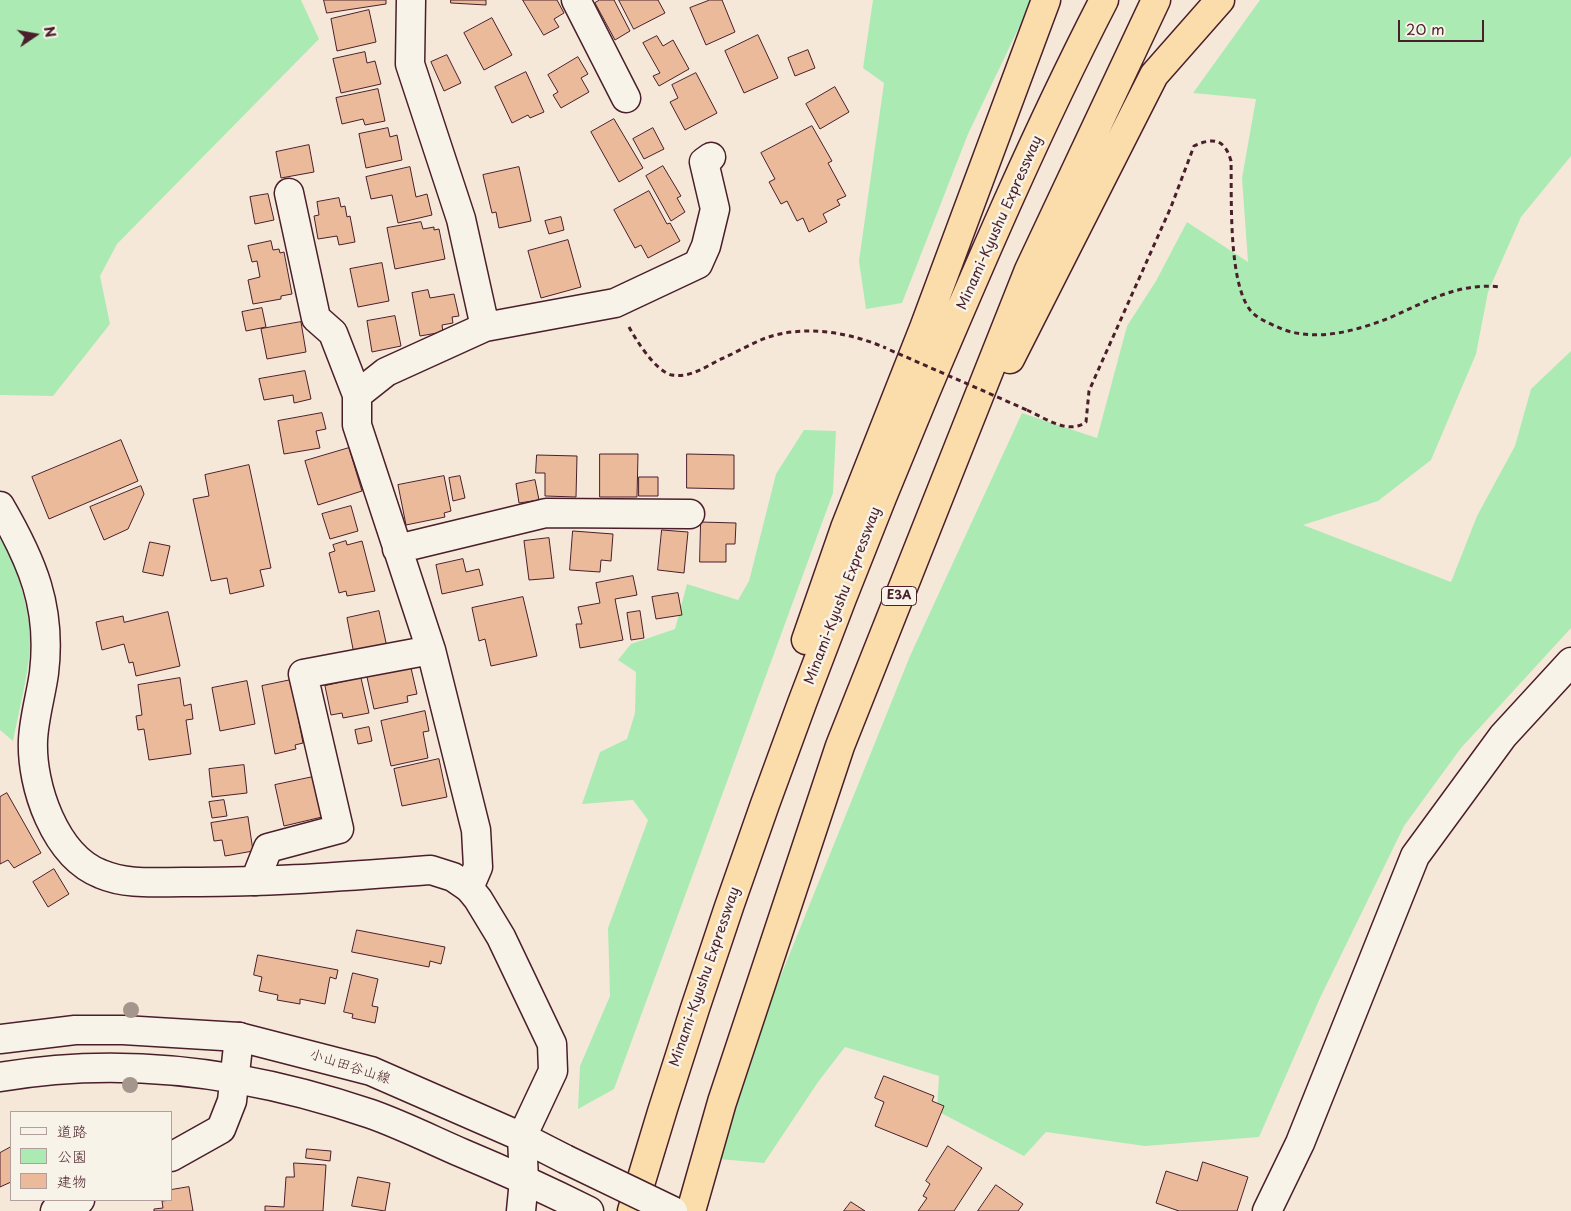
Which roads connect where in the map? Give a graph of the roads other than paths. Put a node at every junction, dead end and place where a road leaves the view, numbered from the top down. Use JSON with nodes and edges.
{"nodes":[{"id":1,"x":411,"y":0,"type":"edge"},
{"id":2,"x":576,"y":0,"type":"edge"},
{"id":3,"x":1046,"y":0,"type":"edge"},
{"id":4,"x":1104,"y":0,"type":"edge"},
{"id":5,"x":1156,"y":0,"type":"edge"},
{"id":6,"x":1220,"y":0,"type":"edge"},
{"id":7,"x":626,"y":98,"type":"dead end"},
{"id":8,"x":711,"y":157,"type":"dead end"},
{"id":9,"x":289,"y":193,"type":"dead end"},
{"id":10,"x":485,"y":327,"type":"junction"},
{"id":11,"x":357,"y":395,"type":"junction"},
{"id":12,"x":0,"y":506,"type":"edge"},
{"id":13,"x":690,"y":514,"type":"dead end"},
{"id":14,"x":923,"y":532,"type":"junction"},
{"id":15,"x":397,"y":549,"type":"junction"},
{"id":16,"x":431,"y":650,"type":"junction"},
{"id":17,"x":1571,"y":662,"type":"edge"},
{"id":18,"x":255,"y":881,"type":"junction"},
{"id":19,"x":469,"y":888,"type":"junction"},
{"id":20,"x":239,"y":1036,"type":"junction"},
{"id":21,"x":0,"y":1039,"type":"edge"},
{"id":22,"x":0,"y":1077,"type":"edge"},
{"id":23,"x":234,"y":1078,"type":"junction"},
{"id":24,"x":671,"y":1079,"type":"junction"},
{"id":25,"x":522,"y":1137,"type":"junction"},
{"id":26,"x":172,"y":1156,"type":"edge"},
{"id":27,"x":524,"y":1180,"type":"junction"},
{"id":28,"x":78,"y":1201,"type":"edge"},
{"id":29,"x":55,"y":1211,"type":"edge"},
{"id":30,"x":520,"y":1211,"type":"edge"},
{"id":31,"x":589,"y":1211,"type":"edge"},
{"id":32,"x":632,"y":1211,"type":"edge"},
{"id":33,"x":673,"y":1211,"type":"edge"},
{"id":34,"x":691,"y":1211,"type":"edge"},
{"id":35,"x":1267,"y":1211,"type":"edge"}],
"edges":[{"from":1,"to":10,"type":"street"},
{"from":2,"to":7,"type":"street"},
{"from":3,"to":24,"type":"highway"},
{"from":4,"to":24,"type":"highway","name":"Minami-Kyushu Expressway"},
{"from":5,"to":14,"type":"highway","number":"E3A"},
{"from":6,"to":14,"type":"highway"},
{"from":8,"to":10,"type":"street"},
{"from":9,"to":11,"type":"street"},
{"from":10,"to":11,"type":"street"},
{"from":11,"to":15,"type":"street"},
{"from":12,"to":18,"type":"street"},
{"from":13,"to":15,"type":"street"},
{"from":14,"to":34,"type":"highway","number":"E3A"},
{"from":15,"to":16,"type":"street"},
{"from":16,"to":18,"type":"street"},
{"from":16,"to":19,"type":"street"},
{"from":17,"to":35,"type":"street"},
{"from":18,"to":19,"type":"street"},
{"from":19,"to":25,"type":"street"},
{"from":20,"to":21,"type":"street","name":"小山田谷山線"},
{"from":20,"to":23,"type":"street"},
{"from":20,"to":25,"type":"street","name":"小山田谷山線"},
{"from":22,"to":23,"type":"street"},
{"from":23,"to":26,"type":"street"},
{"from":23,"to":27,"type":"street"},
{"from":24,"to":32,"type":"highway","name":"Minami-Kyushu Expressway"},
{"from":25,"to":27,"type":"street"},
{"from":25,"to":33,"type":"street","name":"小山田谷山線","bridge":true},
{"from":27,"to":30,"type":"street"},
{"from":27,"to":31,"type":"street"},
{"from":28,"to":29,"type":"street"}]}
